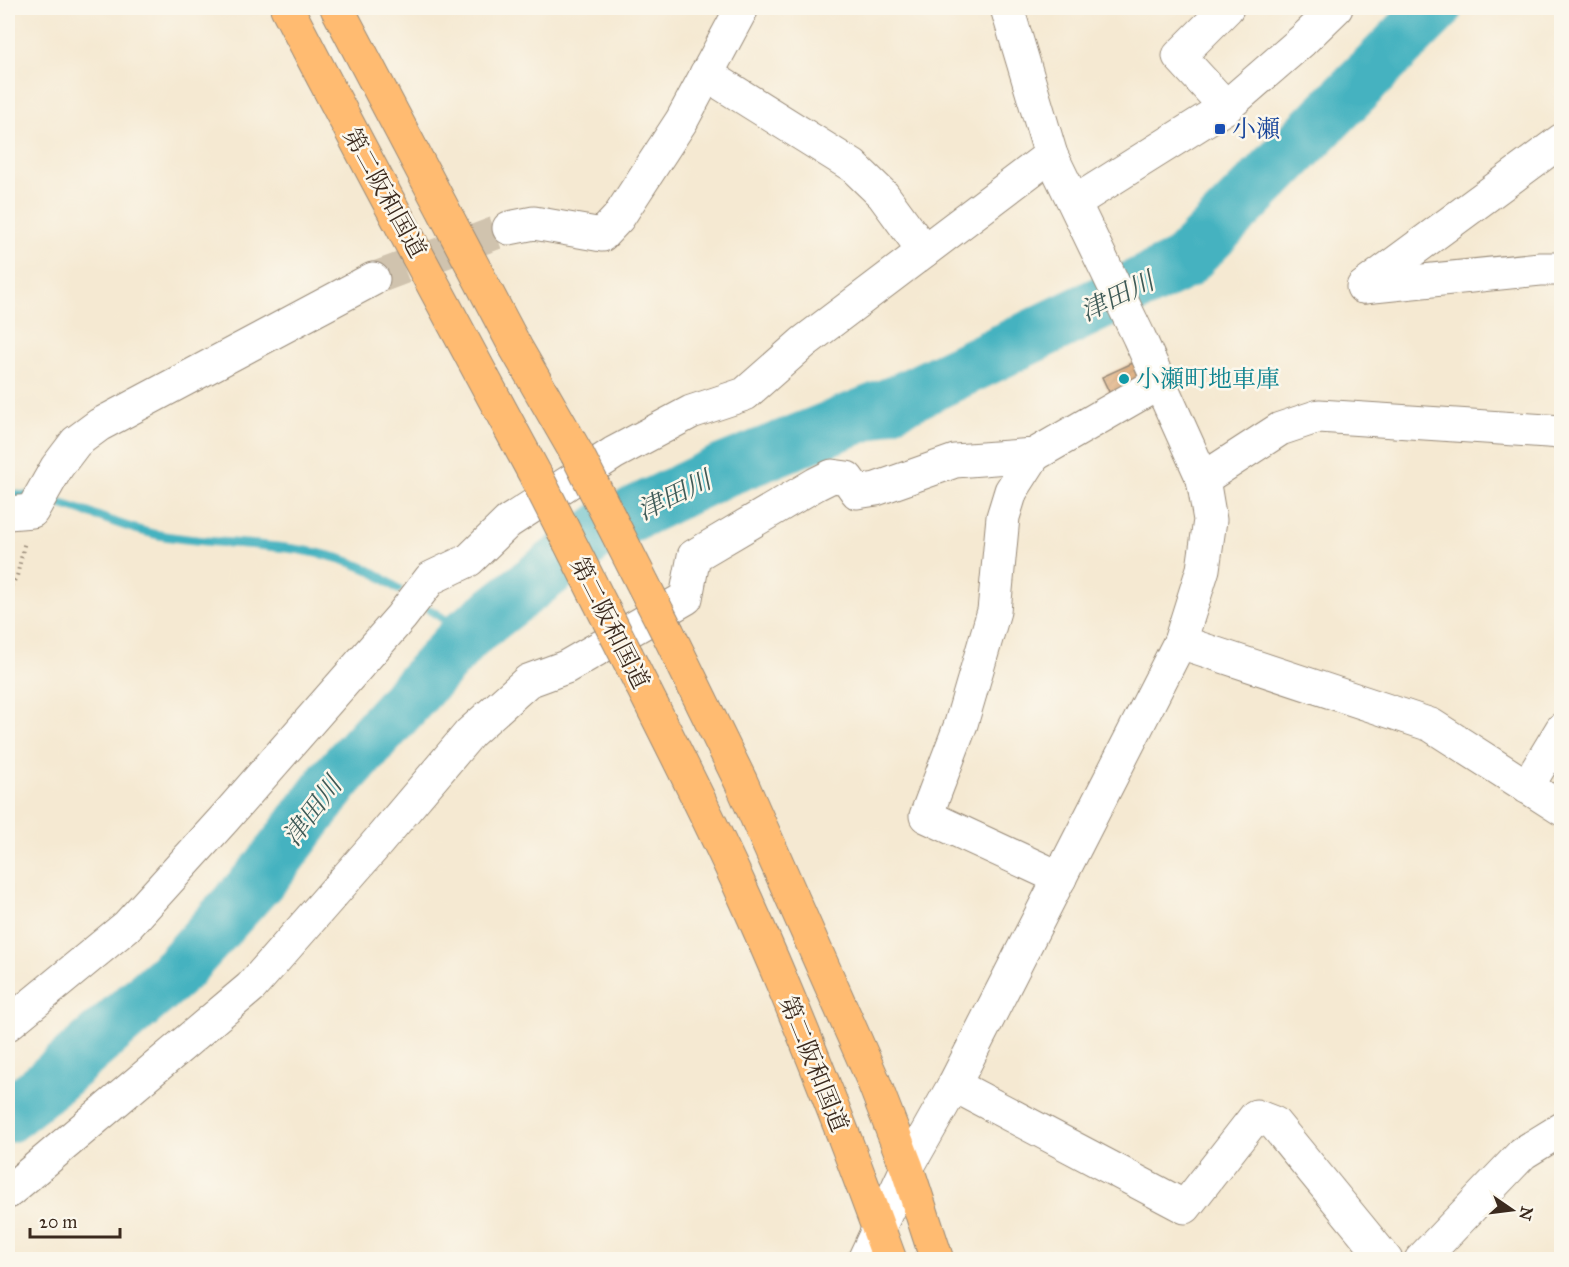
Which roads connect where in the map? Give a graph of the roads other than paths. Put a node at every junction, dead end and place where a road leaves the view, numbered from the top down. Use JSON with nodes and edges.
{"nodes":[{"id":1,"x":287,"y":8,"type":"edge"},
{"id":2,"x":337,"y":8,"type":"edge"},
{"id":3,"x":742,"y":8,"type":"edge"},
{"id":4,"x":1007,"y":8,"type":"edge"},
{"id":5,"x":1336,"y":8,"type":"edge"},
{"id":6,"x":1219,"y":11,"type":"edge"},
{"id":7,"x":706,"y":74,"type":"junction"},
{"id":8,"x":1226,"y":107,"type":"junction"},
{"id":9,"x":1562,"y":140,"type":"edge"},
{"id":10,"x":1051,"y":155,"type":"junction"},
{"id":11,"x":1075,"y":202,"type":"junction"},
{"id":12,"x":509,"y":228,"type":"tunnel mouth"},
{"id":13,"x":924,"y":251,"type":"junction"},
{"id":14,"x":1562,"y":269,"type":"edge"},
{"id":15,"x":373,"y":279,"type":"tunnel mouth"},
{"id":16,"x":1159,"y":383,"type":"junction"},
{"id":17,"x":1562,"y":432,"type":"edge"},
{"id":18,"x":1034,"y":454,"type":"junction"},
{"id":19,"x":1203,"y":479,"type":"junction"},
{"id":20,"x":30,"y":504,"type":"edge"},
{"id":21,"x":1180,"y":642,"type":"junction"},
{"id":22,"x":1562,"y":729,"type":"edge"},
{"id":23,"x":1527,"y":787,"type":"junction"},
{"id":24,"x":1562,"y":809,"type":"edge"},
{"id":25,"x":1060,"y":878,"type":"junction"},
{"id":26,"x":8,"y":1024,"type":"edge"},
{"id":27,"x":954,"y":1085,"type":"junction"},
{"id":28,"x":1562,"y":1129,"type":"edge"},
{"id":29,"x":907,"y":1168,"type":"junction"},
{"id":30,"x":8,"y":1192,"type":"edge"},
{"id":31,"x":878,"y":1228,"type":"junction"},
{"id":32,"x":864,"y":1260,"type":"edge"},
{"id":33,"x":890,"y":1260,"type":"edge"},
{"id":34,"x":937,"y":1260,"type":"edge"},
{"id":35,"x":1386,"y":1260,"type":"edge"},
{"id":36,"x":1421,"y":1260,"type":"edge"}],
"edges":[{"from":1,"to":31,"type":"highway","name":"第二阪和国道","bridge":true},
{"from":2,"to":29,"type":"highway","name":"第二阪和国道","bridge":true},
{"from":3,"to":7,"type":"street"},
{"from":4,"to":10,"type":"street"},
{"from":5,"to":8,"type":"street"},
{"from":6,"to":8,"type":"street"},
{"from":7,"to":12,"type":"street"},
{"from":7,"to":13,"type":"street"},
{"from":8,"to":11,"type":"street"},
{"from":9,"to":14,"type":"street"},
{"from":10,"to":11,"type":"street"},
{"from":10,"to":13,"type":"street"},
{"from":11,"to":16,"type":"street"},
{"from":13,"to":26,"type":"street"},
{"from":15,"to":20,"type":"street"},
{"from":16,"to":18,"type":"street"},
{"from":16,"to":19,"type":"street"},
{"from":17,"to":19,"type":"street"},
{"from":18,"to":25,"type":"street"},
{"from":18,"to":30,"type":"street"},
{"from":19,"to":21,"type":"street"},
{"from":21,"to":23,"type":"street"},
{"from":21,"to":25,"type":"street"},
{"from":22,"to":23,"type":"street"},
{"from":23,"to":24,"type":"street"},
{"from":25,"to":27,"type":"street"},
{"from":27,"to":29,"type":"street"},
{"from":27,"to":35,"type":"street"},
{"from":28,"to":36,"type":"street"},
{"from":29,"to":31,"type":"street"},
{"from":29,"to":34,"type":"highway","name":"第二阪和国道"},
{"from":31,"to":32,"type":"street"},
{"from":31,"to":33,"type":"highway","name":"第二阪和国道"}]}
